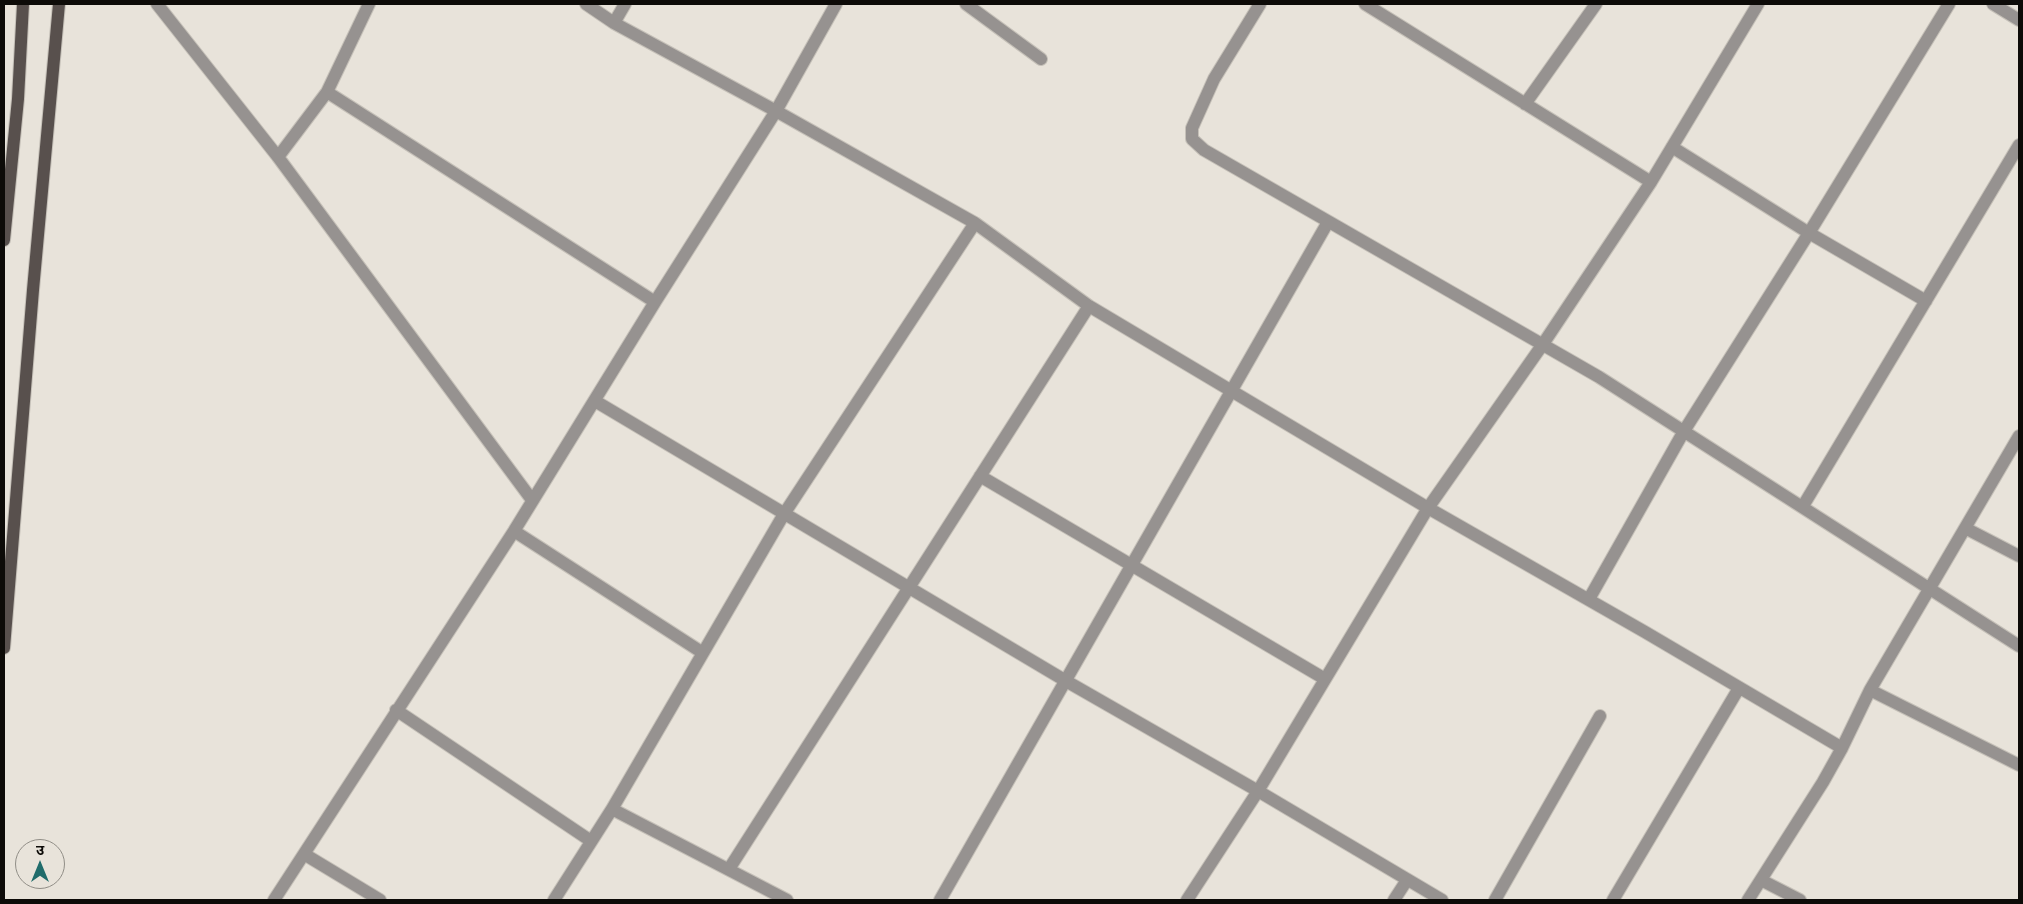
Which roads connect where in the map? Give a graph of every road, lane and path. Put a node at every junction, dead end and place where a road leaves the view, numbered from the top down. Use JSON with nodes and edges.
{"nodes":[{"id":1,"x":23,"y":4,"type":"edge"},
{"id":2,"x":59,"y":4,"type":"edge"},
{"id":3,"x":157,"y":4,"type":"edge"},
{"id":4,"x":369,"y":4,"type":"edge"},
{"id":5,"x":586,"y":4,"type":"edge"},
{"id":6,"x":625,"y":4,"type":"edge"},
{"id":7,"x":836,"y":4,"type":"edge"},
{"id":8,"x":966,"y":4,"type":"edge"},
{"id":9,"x":1260,"y":4,"type":"edge"},
{"id":10,"x":1365,"y":4,"type":"edge"},
{"id":11,"x":1596,"y":4,"type":"edge"},
{"id":12,"x":1758,"y":4,"type":"edge"},
{"id":13,"x":1949,"y":4,"type":"edge"},
{"id":14,"x":1993,"y":4,"type":"edge"},
{"id":15,"x":2019,"y":20,"type":"edge"},
{"id":16,"x":614,"y":23,"type":"junction"},
{"id":17,"x":1041,"y":59,"type":"dead end"},
{"id":18,"x":327,"y":92,"type":"junction"},
{"id":19,"x":1525,"y":104,"type":"junction"},
{"id":20,"x":776,"y":111,"type":"junction"},
{"id":21,"x":2019,"y":145,"type":"edge"},
{"id":22,"x":1672,"y":147,"type":"junction"},
{"id":23,"x":278,"y":157,"type":"junction"},
{"id":24,"x":1651,"y":182,"type":"junction"},
{"id":25,"x":1328,"y":222,"type":"junction"},
{"id":26,"x":976,"y":223,"type":"junction"},
{"id":27,"x":1809,"y":233,"type":"junction"},
{"id":28,"x":4,"y":240,"type":"edge"},
{"id":29,"x":1926,"y":301,"type":"junction"},
{"id":30,"x":655,"y":302,"type":"junction"},
{"id":31,"x":1088,"y":306,"type":"junction"},
{"id":32,"x":1544,"y":344,"type":"junction"},
{"id":33,"x":1232,"y":391,"type":"junction"},
{"id":34,"x":595,"y":401,"type":"junction"},
{"id":35,"x":1684,"y":431,"type":"junction"},
{"id":36,"x":2019,"y":436,"type":"edge"},
{"id":37,"x":980,"y":476,"type":"junction"},
{"id":38,"x":532,"y":500,"type":"junction"},
{"id":39,"x":1803,"y":506,"type":"junction"},
{"id":40,"x":1428,"y":508,"type":"junction"},
{"id":41,"x":784,"y":514,"type":"junction"},
{"id":42,"x":1965,"y":528,"type":"junction"},
{"id":43,"x":514,"y":531,"type":"junction"},
{"id":44,"x":2019,"y":556,"type":"edge"},
{"id":45,"x":1132,"y":564,"type":"junction"},
{"id":46,"x":1930,"y":587,"type":"junction"},
{"id":47,"x":908,"y":588,"type":"junction"},
{"id":48,"x":1588,"y":599,"type":"junction"},
{"id":49,"x":2019,"y":646,"type":"edge"},
{"id":50,"x":4,"y":648,"type":"edge"},
{"id":51,"x":703,"y":653,"type":"junction"},
{"id":52,"x":1325,"y":679,"type":"junction"},
{"id":53,"x":1066,"y":681,"type":"junction"},
{"id":54,"x":1739,"y":688,"type":"junction"},
{"id":55,"x":1870,"y":690,"type":"junction"},
{"id":56,"x":396,"y":710,"type":"junction"},
{"id":57,"x":1600,"y":716,"type":"dead end"},
{"id":58,"x":1842,"y":748,"type":"junction"},
{"id":59,"x":2019,"y":765,"type":"edge"},
{"id":60,"x":1258,"y":791,"type":"junction"},
{"id":61,"x":612,"y":809,"type":"junction"},
{"id":62,"x":591,"y":841,"type":"junction"},
{"id":63,"x":304,"y":854,"type":"junction"},
{"id":64,"x":729,"y":870,"type":"junction"},
{"id":65,"x":1408,"y":880,"type":"junction"},
{"id":66,"x":1761,"y":880,"type":"junction"},
{"id":67,"x":274,"y":900,"type":"edge"},
{"id":68,"x":380,"y":900,"type":"edge"},
{"id":69,"x":554,"y":900,"type":"edge"},
{"id":70,"x":787,"y":900,"type":"edge"},
{"id":71,"x":940,"y":900,"type":"edge"},
{"id":72,"x":1187,"y":900,"type":"edge"},
{"id":73,"x":1394,"y":900,"type":"edge"},
{"id":74,"x":1442,"y":900,"type":"edge"},
{"id":75,"x":1495,"y":900,"type":"edge"},
{"id":76,"x":1613,"y":900,"type":"edge"},
{"id":77,"x":1748,"y":900,"type":"edge"},
{"id":78,"x":1800,"y":900,"type":"edge"}],
"edges":[{"from":1,"to":28,"type":"main road"},
{"from":2,"to":50,"type":"main road"},
{"from":3,"to":23,"type":"street"},
{"from":4,"to":18,"type":"street"},
{"from":5,"to":16,"type":"street"},
{"from":6,"to":16,"type":"street"},
{"from":7,"to":20,"type":"street"},
{"from":8,"to":17,"type":"street"},
{"from":9,"to":25,"type":"street"},
{"from":10,"to":19,"type":"street"},
{"from":11,"to":19,"type":"street"},
{"from":12,"to":22,"type":"street"},
{"from":13,"to":27,"type":"street"},
{"from":14,"to":15,"type":"street"},
{"from":16,"to":20,"type":"street"},
{"from":18,"to":23,"type":"street"},
{"from":18,"to":30,"type":"street"},
{"from":19,"to":24,"type":"street"},
{"from":20,"to":26,"type":"street"},
{"from":20,"to":30,"type":"street"},
{"from":21,"to":29,"type":"street"},
{"from":22,"to":24,"type":"street"},
{"from":22,"to":27,"type":"street"},
{"from":23,"to":38,"type":"street"},
{"from":24,"to":32,"type":"street"},
{"from":25,"to":32,"type":"street"},
{"from":25,"to":33,"type":"street"},
{"from":26,"to":31,"type":"street"},
{"from":26,"to":41,"type":"street"},
{"from":27,"to":29,"type":"street"},
{"from":27,"to":35,"type":"street"},
{"from":29,"to":39,"type":"street"},
{"from":30,"to":34,"type":"street"},
{"from":31,"to":33,"type":"street"},
{"from":31,"to":37,"type":"street"},
{"from":32,"to":35,"type":"street"},
{"from":32,"to":40,"type":"street"},
{"from":33,"to":40,"type":"street"},
{"from":33,"to":45,"type":"street"},
{"from":34,"to":38,"type":"street"},
{"from":34,"to":41,"type":"street"},
{"from":35,"to":39,"type":"street"},
{"from":35,"to":48,"type":"street"},
{"from":36,"to":42,"type":"street"},
{"from":37,"to":45,"type":"street"},
{"from":37,"to":47,"type":"street"},
{"from":38,"to":43,"type":"street"},
{"from":39,"to":46,"type":"street"},
{"from":40,"to":48,"type":"street"},
{"from":40,"to":52,"type":"street"},
{"from":41,"to":47,"type":"street"},
{"from":41,"to":51,"type":"street"},
{"from":42,"to":44,"type":"street"},
{"from":42,"to":46,"type":"street"},
{"from":43,"to":51,"type":"street"},
{"from":43,"to":56,"type":"street"},
{"from":45,"to":52,"type":"street"},
{"from":45,"to":53,"type":"street"},
{"from":46,"to":49,"type":"street"},
{"from":46,"to":55,"type":"street"},
{"from":47,"to":53,"type":"street"},
{"from":47,"to":64,"type":"street"},
{"from":48,"to":54,"type":"street"},
{"from":51,"to":61,"type":"street"},
{"from":52,"to":60,"type":"street"},
{"from":53,"to":60,"type":"street"},
{"from":53,"to":71,"type":"street"},
{"from":54,"to":58,"type":"street"},
{"from":54,"to":76,"type":"street"},
{"from":55,"to":58,"type":"street"},
{"from":55,"to":59,"type":"street"},
{"from":56,"to":62,"type":"street"},
{"from":56,"to":63,"type":"street"},
{"from":57,"to":75,"type":"street"},
{"from":58,"to":66,"type":"street"},
{"from":60,"to":65,"type":"street"},
{"from":60,"to":72,"type":"street"},
{"from":61,"to":62,"type":"street"},
{"from":61,"to":64,"type":"street"},
{"from":62,"to":69,"type":"street"},
{"from":63,"to":67,"type":"street"},
{"from":63,"to":68,"type":"street"},
{"from":64,"to":70,"type":"street"},
{"from":65,"to":73,"type":"street"},
{"from":65,"to":74,"type":"street"},
{"from":66,"to":77,"type":"street"},
{"from":66,"to":78,"type":"street"}]}
